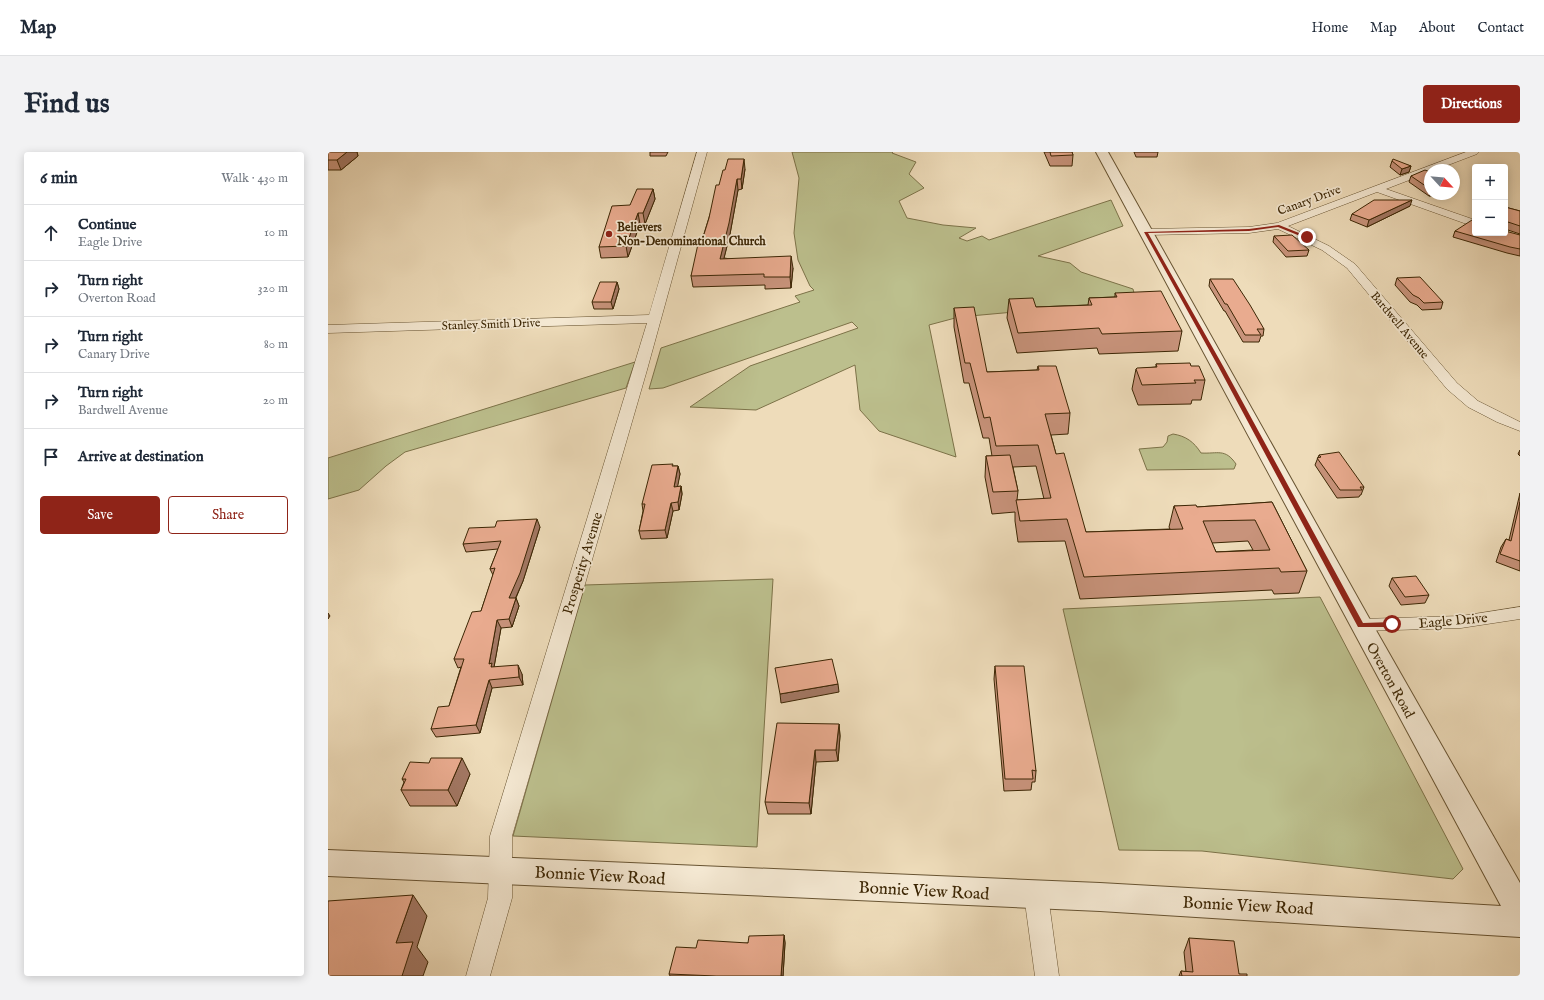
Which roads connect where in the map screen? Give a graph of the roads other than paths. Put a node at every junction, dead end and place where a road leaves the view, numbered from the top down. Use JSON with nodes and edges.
{"nodes":[{"id":1,"x":702,"y":152,"type":"edge"},
{"id":2,"x":1102,"y":152,"type":"edge"},
{"id":3,"x":1474,"y":152,"type":"edge"},
{"id":4,"x":1377,"y":189,"type":"junction"},
{"id":5,"x":1472,"y":223,"type":"edge"},
{"id":6,"x":1279,"y":226,"type":"junction"},
{"id":7,"x":1146,"y":232,"type":"junction"},
{"id":8,"x":654,"y":319,"type":"junction"},
{"id":9,"x":328,"y":329,"type":"edge"},
{"id":10,"x":1520,"y":427,"type":"edge"},
{"id":11,"x":1520,"y":613,"type":"edge"},
{"id":12,"x":1361,"y":625,"type":"junction"},
{"id":13,"x":328,"y":862,"type":"edge"},
{"id":14,"x":500,"y":870,"type":"junction"},
{"id":15,"x":1036,"y":895,"type":"junction"},
{"id":16,"x":1520,"y":912,"type":"edge"},
{"id":17,"x":1520,"y":922,"type":"edge"},
{"id":18,"x":478,"y":976,"type":"edge"},
{"id":19,"x":1047,"y":976,"type":"edge"}],
"edges":[{"from":1,"to":8,"type":"street","name":"Prosperity Avenue"},
{"from":2,"to":7,"type":"street","name":"Overton Road"},
{"from":3,"to":4,"type":"street","name":"Canary Drive"},
{"from":4,"to":5,"type":"street"},
{"from":4,"to":6,"type":"street","name":"Canary Drive"},
{"from":6,"to":7,"type":"street","name":"Canary Drive"},
{"from":6,"to":10,"type":"street","name":"Bardwell Avenue"},
{"from":7,"to":12,"type":"street","name":"Overton Road"},
{"from":8,"to":9,"type":"street","name":"Stanley Smith Drive"},
{"from":8,"to":14,"type":"street","name":"Prosperity Avenue"},
{"from":11,"to":12,"type":"street","name":"Eagle Drive"},
{"from":12,"to":16,"type":"street","name":"Overton Road"},
{"from":13,"to":14,"type":"street","name":"Bonnie View Road"},
{"from":14,"to":15,"type":"street","name":"Bonnie View Road"},
{"from":14,"to":18,"type":"street","name":"Prosperity Avenue"},
{"from":15,"to":17,"type":"street","name":"Bonnie View Road"},
{"from":15,"to":19,"type":"street"}]}
